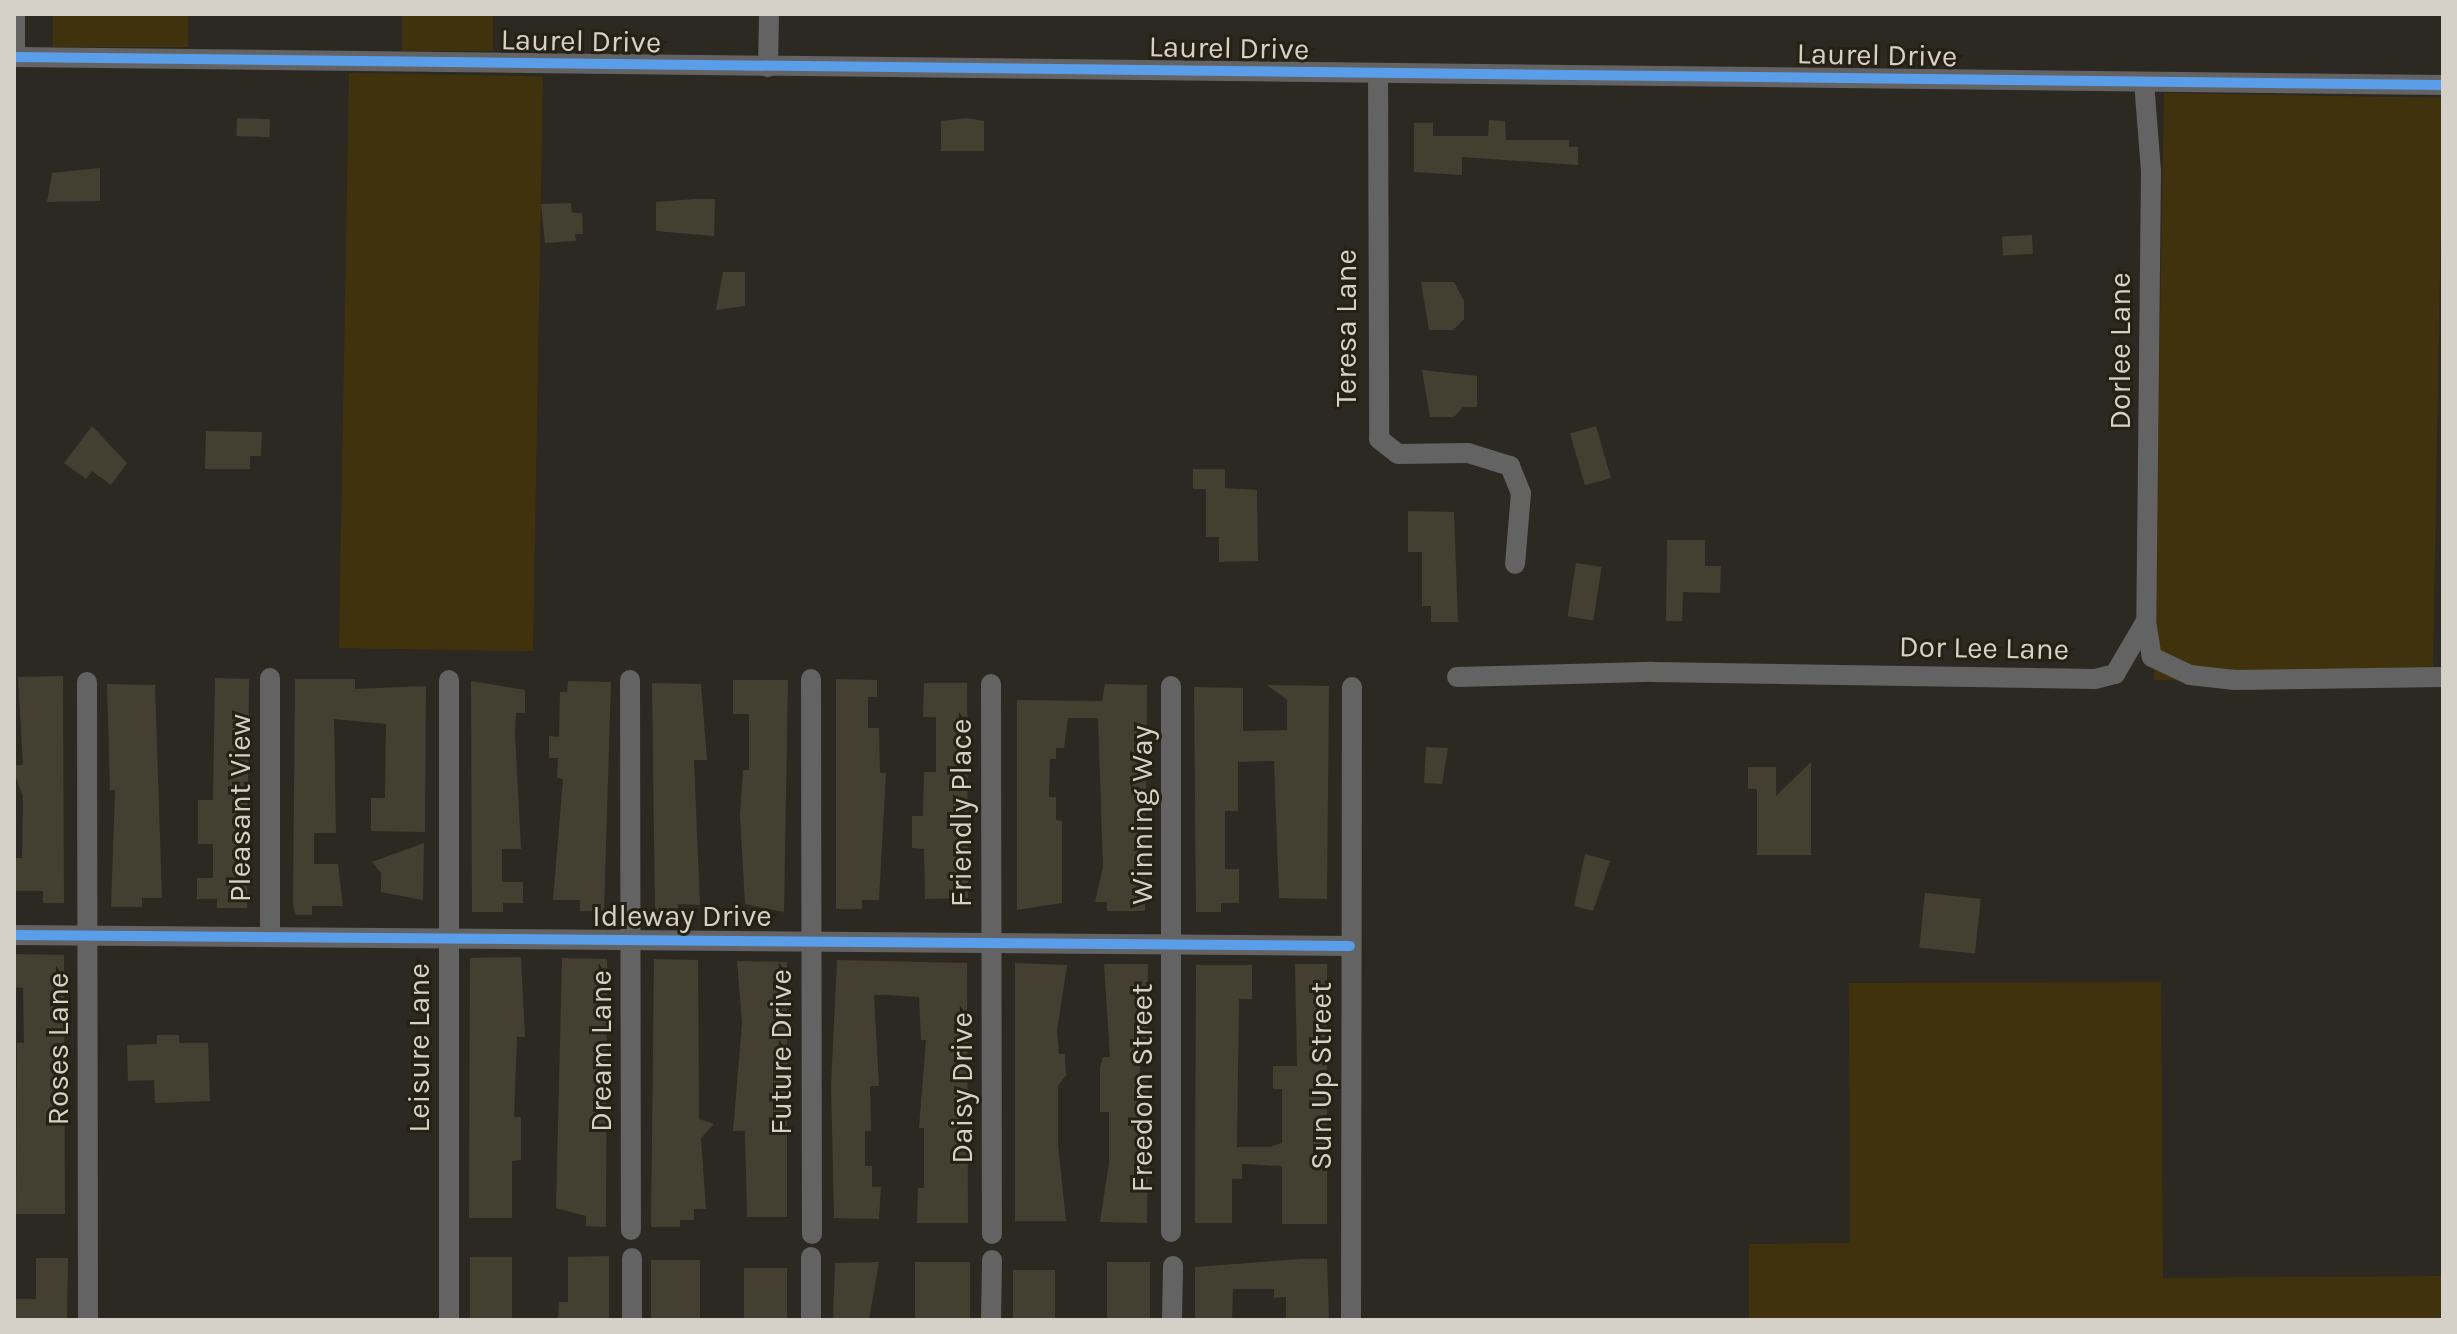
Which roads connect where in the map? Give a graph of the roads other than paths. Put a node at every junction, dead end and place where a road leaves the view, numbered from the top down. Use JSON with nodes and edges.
{"nodes":[{"id":1,"x":15,"y":14,"type":"edge"},
{"id":2,"x":769,"y":14,"type":"edge"},
{"id":3,"x":15,"y":57,"type":"edge"},
{"id":4,"x":768,"y":67,"type":"junction"},
{"id":5,"x":1378,"y":73,"type":"junction"},
{"id":6,"x":2144,"y":82,"type":"junction"},
{"id":7,"x":2443,"y":85,"type":"edge"},
{"id":8,"x":1515,"y":564,"type":"dead end"},
{"id":9,"x":2146,"y":621,"type":"junction"},
{"id":10,"x":1457,"y":677,"type":"dead end"},
{"id":11,"x":2443,"y":677,"type":"edge"},
{"id":12,"x":270,"y":678,"type":"dead end"},
{"id":13,"x":811,"y":679,"type":"dead end"},
{"id":14,"x":449,"y":680,"type":"dead end"},
{"id":15,"x":630,"y":680,"type":"dead end"},
{"id":16,"x":87,"y":682,"type":"dead end"},
{"id":17,"x":991,"y":684,"type":"dead end"},
{"id":18,"x":1171,"y":686,"type":"dead end"},
{"id":19,"x":1352,"y":687,"type":"dead end"},
{"id":20,"x":14,"y":935,"type":"edge"},
{"id":21,"x":88,"y":935,"type":"junction"},
{"id":22,"x":270,"y":937,"type":"junction"},
{"id":23,"x":449,"y":939,"type":"junction"},
{"id":24,"x":631,"y":940,"type":"junction"},
{"id":25,"x":811,"y":942,"type":"junction"},
{"id":26,"x":992,"y":943,"type":"junction"},
{"id":27,"x":1172,"y":945,"type":"junction"},
{"id":28,"x":1350,"y":946,"type":"junction"},
{"id":29,"x":631,"y":1230,"type":"dead end"},
{"id":30,"x":1171,"y":1232,"type":"dead end"},
{"id":31,"x":812,"y":1234,"type":"dead end"},
{"id":32,"x":992,"y":1234,"type":"dead end"},
{"id":33,"x":811,"y":1257,"type":"dead end"},
{"id":34,"x":632,"y":1258,"type":"dead end"},
{"id":35,"x":992,"y":1260,"type":"dead end"},
{"id":36,"x":1173,"y":1266,"type":"dead end"},
{"id":37,"x":88,"y":1320,"type":"edge"},
{"id":38,"x":449,"y":1320,"type":"edge"},
{"id":39,"x":632,"y":1320,"type":"edge"},
{"id":40,"x":811,"y":1320,"type":"edge"},
{"id":41,"x":991,"y":1320,"type":"edge"},
{"id":42,"x":1172,"y":1320,"type":"edge"},
{"id":43,"x":1351,"y":1320,"type":"edge"}],
"edges":[{"from":1,"to":3,"type":"street"},
{"from":2,"to":4,"type":"street"},
{"from":3,"to":4,"type":"street","name":"Laurel Drive"},
{"from":4,"to":5,"type":"street","name":"Laurel Drive"},
{"from":5,"to":6,"type":"street","name":"Laurel Drive"},
{"from":5,"to":8,"type":"street","name":"Teresa Lane"},
{"from":6,"to":7,"type":"street","name":"Laurel Drive"},
{"from":6,"to":9,"type":"street","name":"Dorlee Lane"},
{"from":9,"to":10,"type":"street","name":"Dor Lee Lane"},
{"from":9,"to":11,"type":"street"},
{"from":12,"to":22,"type":"street","name":"Pleasant View"},
{"from":13,"to":25,"type":"street","name":"Future Drive"},
{"from":14,"to":23,"type":"street","name":"Leisure Lane"},
{"from":15,"to":24,"type":"street","name":"Dream Lane"},
{"from":16,"to":21,"type":"street","name":"Roses Lane"},
{"from":17,"to":26,"type":"street","name":"Friendly Place"},
{"from":18,"to":27,"type":"street","name":"Winning Way"},
{"from":19,"to":28,"type":"street","name":"Sun Up Street"},
{"from":20,"to":21,"type":"street","name":"Idleway Drive"},
{"from":21,"to":22,"type":"street","name":"Idleway Drive"},
{"from":21,"to":37,"type":"street","name":"Roses Lane"},
{"from":22,"to":23,"type":"street","name":"Idleway Drive"},
{"from":23,"to":24,"type":"street","name":"Idleway Drive"},
{"from":23,"to":38,"type":"street","name":"Leisure Lane"},
{"from":24,"to":25,"type":"street","name":"Idleway Drive"},
{"from":24,"to":29,"type":"street","name":"Dream Lane"},
{"from":25,"to":26,"type":"street","name":"Idleway Drive"},
{"from":25,"to":31,"type":"street","name":"Future Drive"},
{"from":26,"to":27,"type":"street","name":"Idleway Drive"},
{"from":26,"to":32,"type":"street","name":"Daisy Drive"},
{"from":27,"to":28,"type":"street","name":"Idleway Drive"},
{"from":27,"to":30,"type":"street","name":"Freedom Street"},
{"from":28,"to":43,"type":"street","name":"Sun Up Street"},
{"from":33,"to":40,"type":"street"},
{"from":34,"to":39,"type":"street"},
{"from":35,"to":41,"type":"street"},
{"from":36,"to":42,"type":"street"}]}
